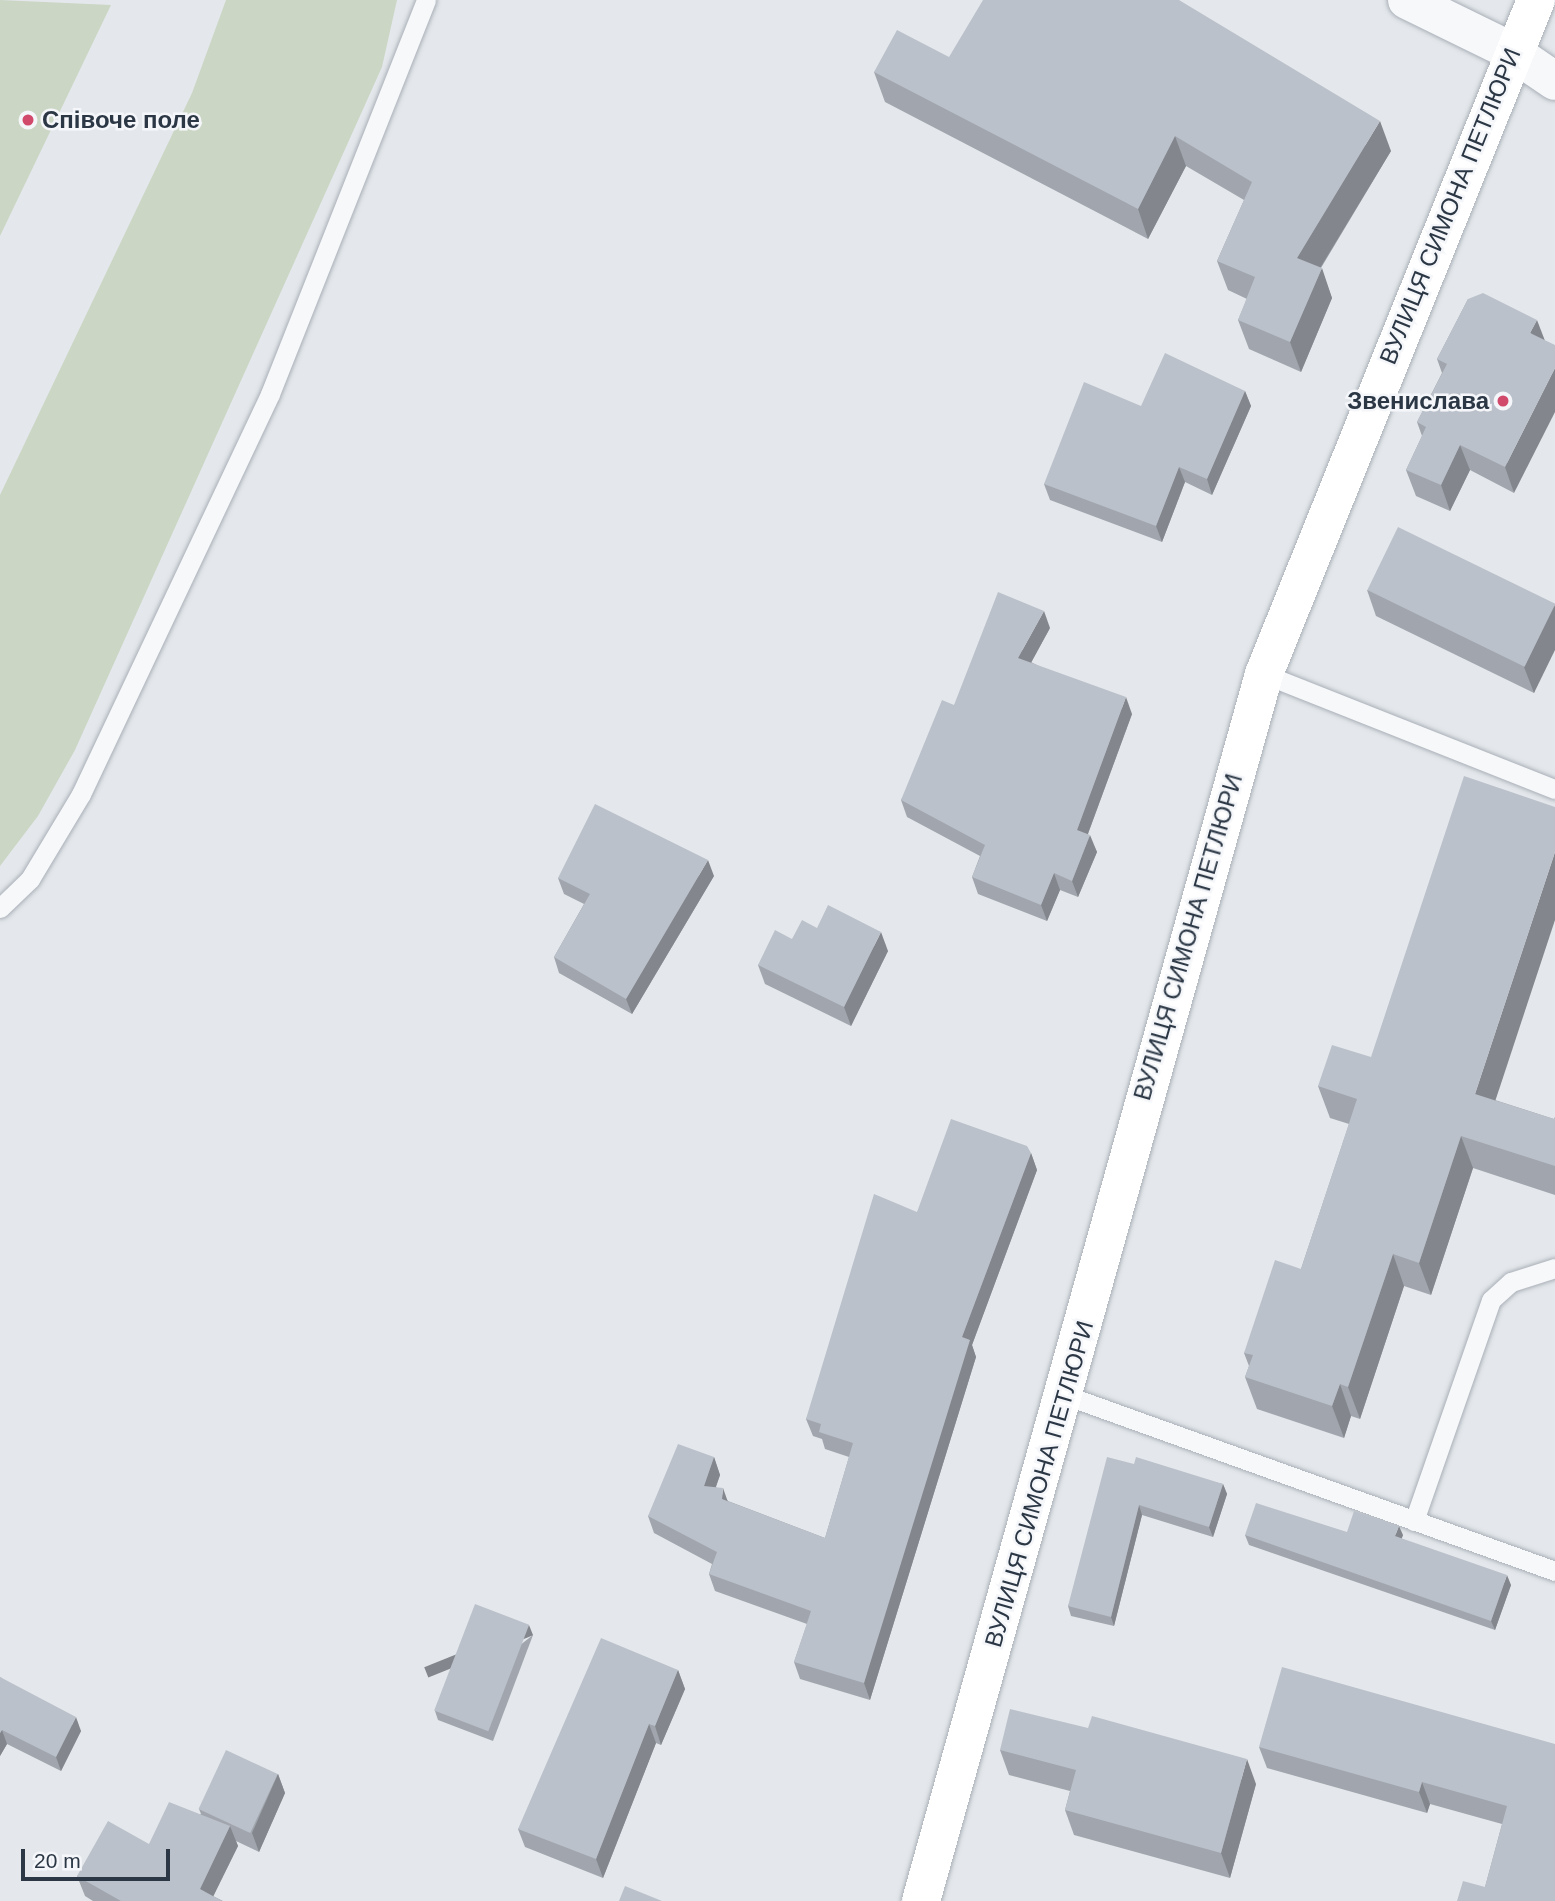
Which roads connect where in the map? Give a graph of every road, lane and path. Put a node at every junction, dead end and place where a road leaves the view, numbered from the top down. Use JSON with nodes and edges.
{"nodes":[{"id":1,"x":426,"y":0,"type":"edge"},
{"id":2,"x":1408,"y":0,"type":"edge"},
{"id":3,"x":1536,"y":0,"type":"edge"},
{"id":4,"x":1511,"y":51,"type":"junction"},
{"id":5,"x":1555,"y":81,"type":"edge"},
{"id":6,"x":1264,"y":674,"type":"junction"},
{"id":7,"x":1555,"y":789,"type":"edge"},
{"id":8,"x":0,"y":908,"type":"edge"},
{"id":9,"x":1555,"y":1268,"type":"edge"},
{"id":10,"x":1065,"y":1395,"type":"junction"},
{"id":11,"x":1414,"y":1521,"type":"junction"},
{"id":12,"x":1555,"y":1572,"type":"edge"},
{"id":13,"x":921,"y":1901,"type":"edge"}],
"edges":[{"from":1,"to":8,"type":"lane"},
{"from":2,"to":4,"type":"street"},
{"from":3,"to":4,"type":"street","name":"ВУЛИЦЯ СИМОНА ПЕТЛЮРИ"},
{"from":4,"to":5,"type":"street"},
{"from":4,"to":6,"type":"street","name":"ВУЛИЦЯ СИМОНА ПЕТЛЮРИ"},
{"from":6,"to":7,"type":"lane"},
{"from":6,"to":10,"type":"street","name":"ВУЛИЦЯ СИМОНА ПЕТЛЮРИ"},
{"from":9,"to":11,"type":"lane"},
{"from":10,"to":11,"type":"lane"},
{"from":10,"to":13,"type":"street","name":"ВУЛИЦЯ СИМОНА ПЕТЛЮРИ"},
{"from":11,"to":12,"type":"lane"}]}
